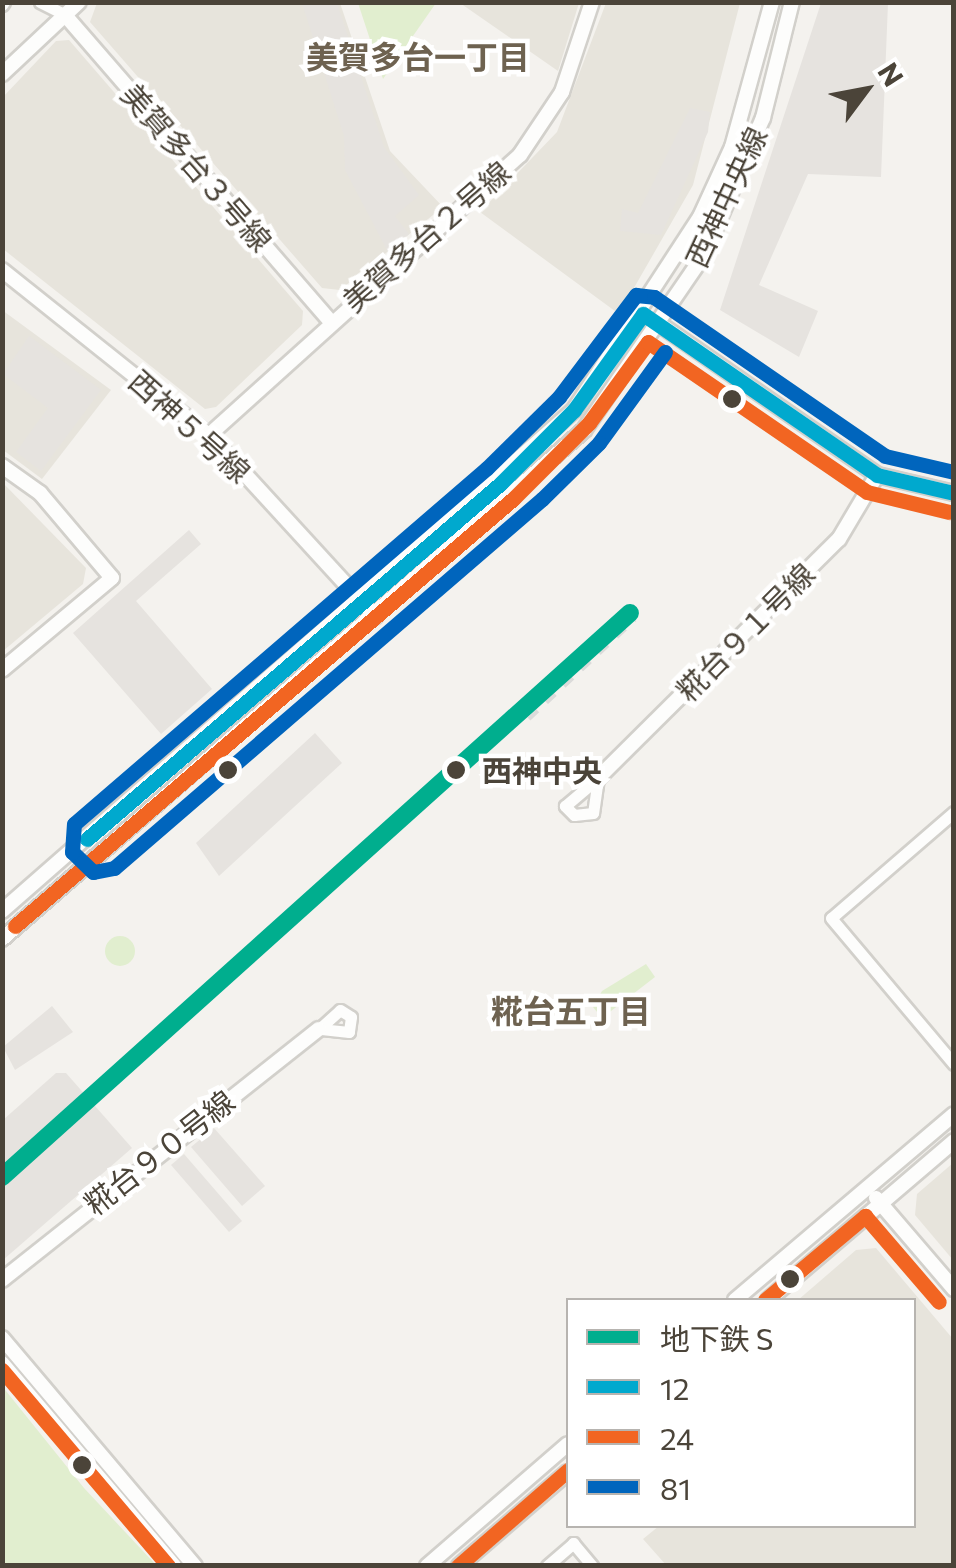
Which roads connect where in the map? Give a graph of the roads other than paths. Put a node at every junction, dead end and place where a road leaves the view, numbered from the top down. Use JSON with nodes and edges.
{"nodes":[{"id":1,"x":40,"y":2,"type":"edge"},
{"id":2,"x":79,"y":2,"type":"edge"},
{"id":3,"x":592,"y":2,"type":"edge"},
{"id":4,"x":772,"y":2,"type":"edge"},
{"id":5,"x":792,"y":2,"type":"edge"},
{"id":6,"x":65,"y":14,"type":"junction"},
{"id":7,"x":2,"y":74,"type":"edge"},
{"id":8,"x":2,"y":270,"type":"edge"},
{"id":9,"x":643,"y":314,"type":"junction"},
{"id":10,"x":328,"y":319,"type":"junction"},
{"id":11,"x":660,"y":325,"type":"junction"},
{"id":12,"x":208,"y":435,"type":"junction"},
{"id":13,"x":2,"y":466,"type":"edge"},
{"id":14,"x":872,"y":471,"type":"junction"},
{"id":15,"x":954,"y":493,"type":"edge"},
{"id":16,"x":361,"y":600,"type":"junction"},
{"id":17,"x":375,"y":616,"type":"junction"},
{"id":18,"x":2,"y":670,"type":"edge"},
{"id":19,"x":598,"y":778,"type":"dead end"},
{"id":20,"x":954,"y":812,"type":"edge"},
{"id":21,"x":2,"y":911,"type":"edge"},
{"id":22,"x":2,"y":939,"type":"edge"},
{"id":23,"x":319,"y":1028,"type":"dead end"},
{"id":24,"x":954,"y":1064,"type":"edge"},
{"id":25,"x":954,"y":1114,"type":"edge"},
{"id":26,"x":954,"y":1140,"type":"edge"},
{"id":27,"x":867,"y":1188,"type":"junction"},
{"id":28,"x":881,"y":1204,"type":"junction"},
{"id":29,"x":2,"y":1280,"type":"edge"},
{"id":30,"x":954,"y":1289,"type":"edge"},
{"id":31,"x":737,"y":1298,"type":"edge"},
{"id":32,"x":770,"y":1298,"type":"edge"},
{"id":33,"x":2,"y":1338,"type":"edge"},
{"id":34,"x":2,"y":1364,"type":"edge"},
{"id":35,"x":566,"y":1446,"type":"edge"},
{"id":36,"x":566,"y":1474,"type":"edge"},
{"id":37,"x":474,"y":1552,"type":"junction"},
{"id":38,"x":174,"y":1566,"type":"edge"},
{"id":39,"x":195,"y":1566,"type":"edge"},
{"id":40,"x":427,"y":1566,"type":"edge"},
{"id":41,"x":459,"y":1566,"type":"edge"},
{"id":42,"x":485,"y":1566,"type":"edge"},
{"id":43,"x":547,"y":1566,"type":"edge"},
{"id":44,"x":592,"y":1566,"type":"edge"}],
"edges":[{"from":1,"to":6,"type":"street"},
{"from":2,"to":6,"type":"street"},
{"from":3,"to":10,"type":"street","name":"美賀多台２号線"},
{"from":4,"to":9,"type":"street","name":"西神中央線"},
{"from":5,"to":11,"type":"street","name":"西神中央線"},
{"from":6,"to":7,"type":"street"},
{"from":6,"to":10,"type":"street","name":"美賀多台３号線"},
{"from":8,"to":12,"type":"street","name":"西神５号線"},
{"from":9,"to":11,"type":"street"},
{"from":9,"to":16,"type":"street","name":"西神中央線"},
{"from":10,"to":12,"type":"street","name":"美賀多台２号線"},
{"from":11,"to":14,"type":"street"},
{"from":11,"to":17,"type":"street","name":"西神中央線"},
{"from":12,"to":16,"type":"street","name":"西神５号線"},
{"from":13,"to":18,"type":"street"},
{"from":14,"to":15,"type":"street"},
{"from":14,"to":19,"type":"street","name":"糀台９１号線"},
{"from":16,"to":17,"type":"street","name":"西神５号線"},
{"from":16,"to":21,"type":"street","name":"西神中央線"},
{"from":17,"to":22,"type":"street","name":"西神中央線"},
{"from":20,"to":24,"type":"street"},
{"from":23,"to":29,"type":"street","name":"糀台９０号線"},
{"from":25,"to":27,"type":"street"},
{"from":26,"to":28,"type":"street"},
{"from":27,"to":28,"type":"street"},
{"from":27,"to":31,"type":"street"},
{"from":28,"to":30,"type":"street"},
{"from":28,"to":32,"type":"street"},
{"from":33,"to":39,"type":"street"},
{"from":34,"to":38,"type":"street"},
{"from":35,"to":40,"type":"street"},
{"from":36,"to":37,"type":"street"},
{"from":37,"to":41,"type":"street"},
{"from":37,"to":42,"type":"street"},
{"from":43,"to":44,"type":"street"}]}
